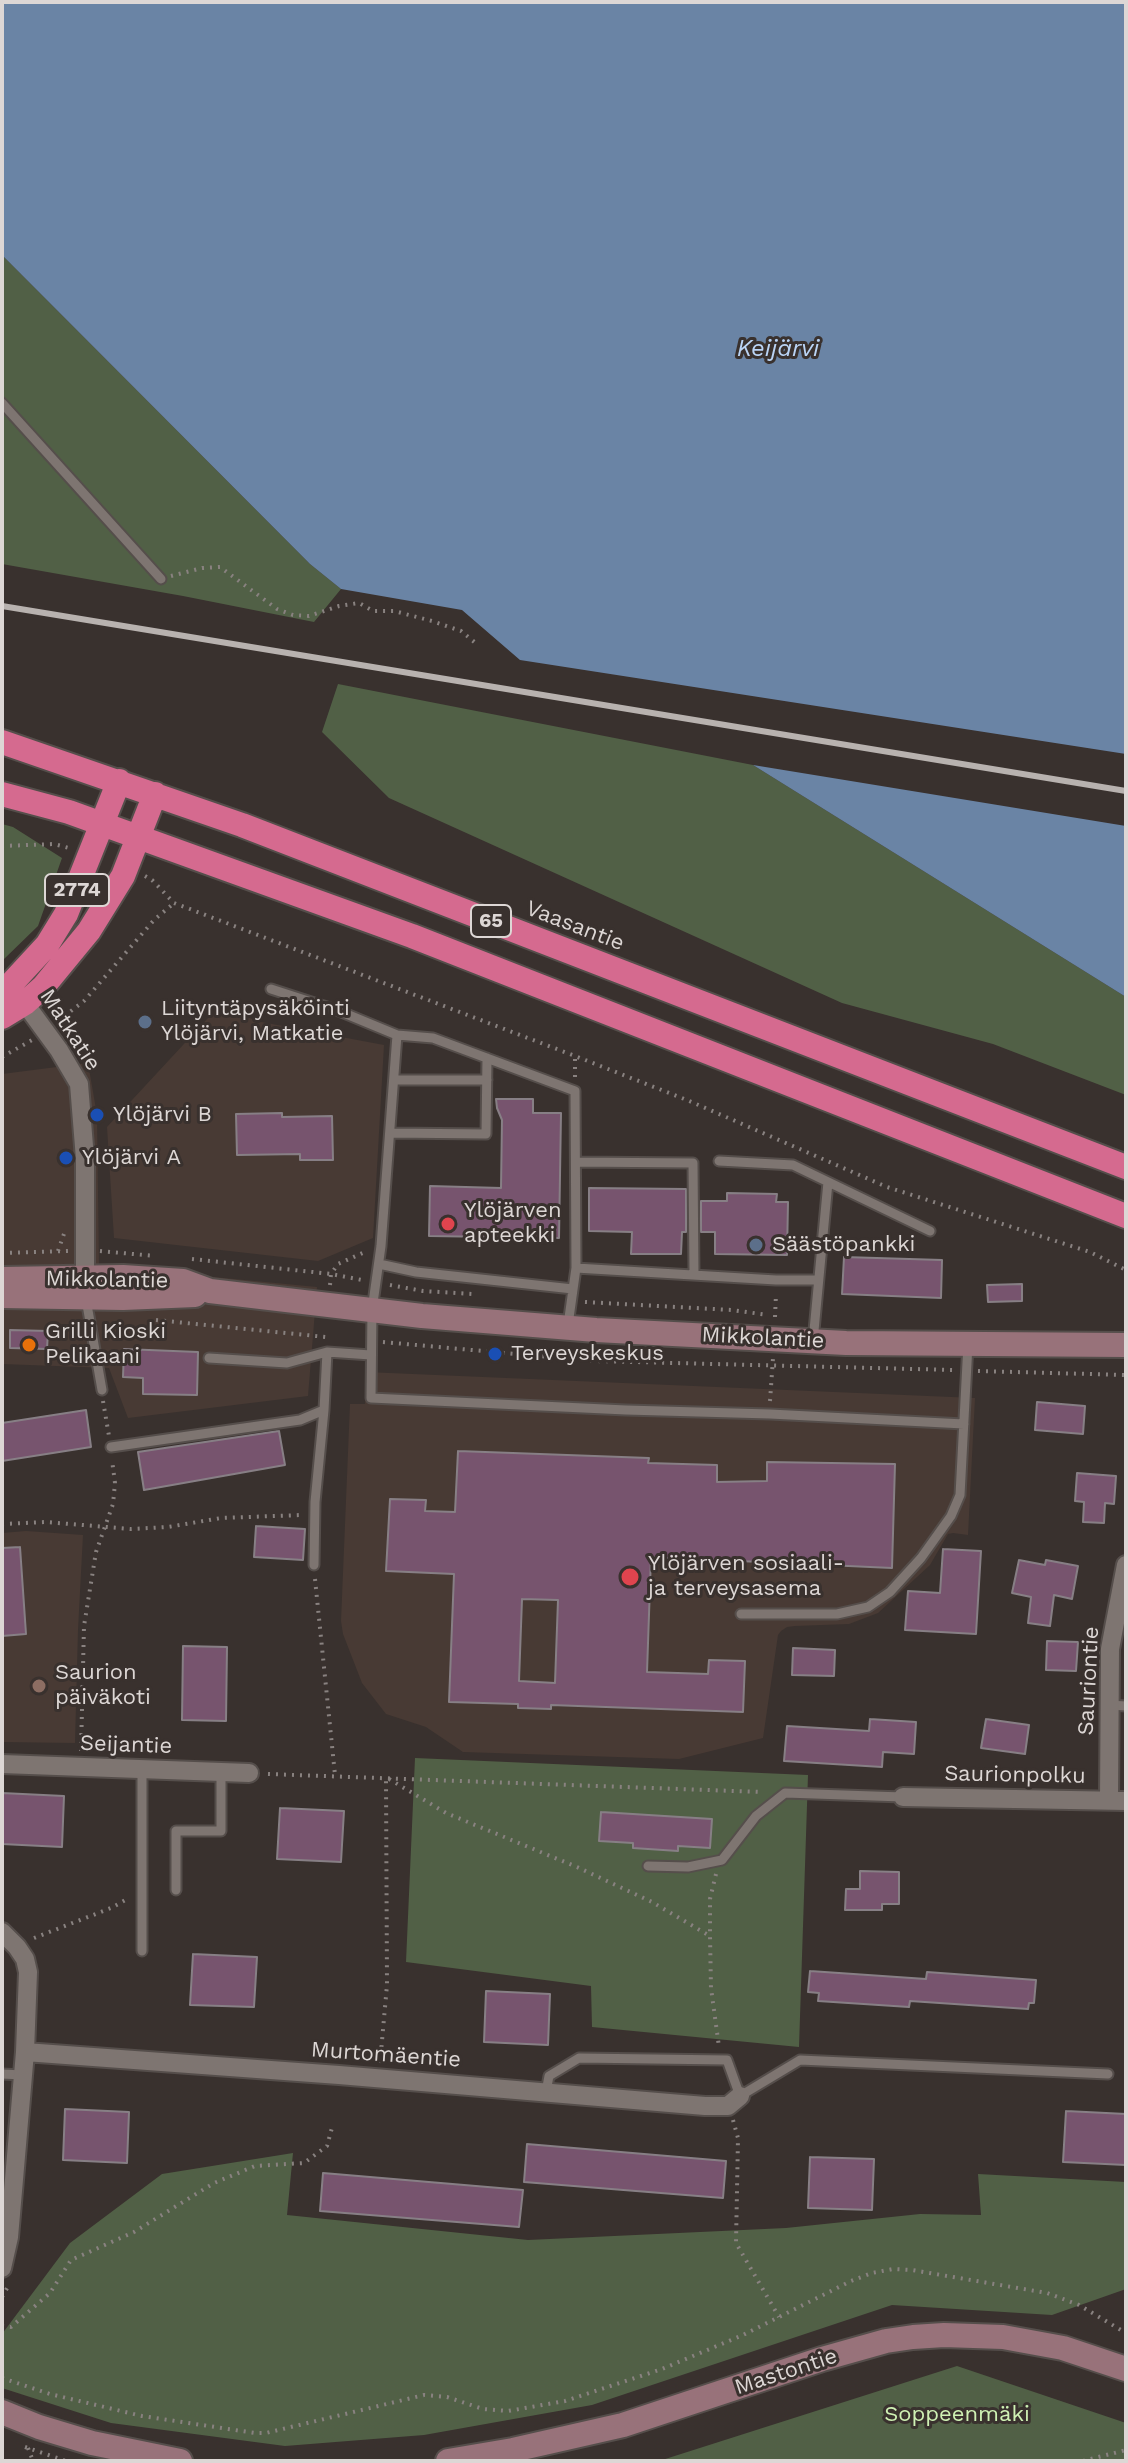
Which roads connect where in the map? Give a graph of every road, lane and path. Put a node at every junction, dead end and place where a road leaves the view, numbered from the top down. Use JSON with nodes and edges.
{"nodes":[{"id":1,"x":2,"y":403,"type":"edge"},
{"id":2,"x":161,"y":579,"type":"joint"},
{"id":3,"x":478,"y":645,"type":"dead end"},
{"id":4,"x":2,"y":742,"type":"edge"},
{"id":5,"x":119,"y":781,"type":"junction"},
{"id":6,"x":2,"y":794,"type":"edge"},
{"id":7,"x":155,"y":794,"type":"junction"},
{"id":8,"x":103,"y":824,"type":"junction"},
{"id":9,"x":140,"y":837,"type":"junction"},
{"id":10,"x":2,"y":846,"type":"edge"},
{"id":11,"x":90,"y":855,"type":"junction"},
{"id":12,"x":126,"y":868,"type":"junction"},
{"id":13,"x":174,"y":903,"type":"junction"},
{"id":14,"x":271,"y":989,"type":"dead end"},
{"id":15,"x":13,"y":993,"type":"edge"},
{"id":16,"x":2,"y":1017,"type":"edge"},
{"id":17,"x":45,"y":1029,"type":"junction"},
{"id":18,"x":397,"y":1035,"type":"junction"},
{"id":19,"x":575,"y":1056,"type":"junction"},
{"id":20,"x":2,"y":1057,"type":"edge"},
{"id":21,"x":487,"y":1058,"type":"junction"},
{"id":22,"x":394,"y":1080,"type":"junction"},
{"id":23,"x":487,"y":1080,"type":"junction"},
{"id":24,"x":575,"y":1091,"type":"junction"},
{"id":25,"x":391,"y":1133,"type":"junction"},
{"id":26,"x":719,"y":1161,"type":"dead end"},
{"id":27,"x":576,"y":1162,"type":"junction"},
{"id":28,"x":1126,"y":1167,"type":"edge"},
{"id":29,"x":828,"y":1182,"type":"junction"},
{"id":30,"x":1126,"y":1216,"type":"edge"},
{"id":31,"x":65,"y":1224,"type":"dead end"},
{"id":32,"x":930,"y":1231,"type":"dead end"},
{"id":33,"x":381,"y":1246,"type":"junction"},
{"id":34,"x":58,"y":1251,"type":"junction"},
{"id":35,"x":86,"y":1251,"type":"junction"},
{"id":36,"x":2,"y":1253,"type":"edge"},
{"id":37,"x":168,"y":1257,"type":"dead end"},
{"id":38,"x":183,"y":1258,"type":"dead end"},
{"id":39,"x":379,"y":1264,"type":"junction"},
{"id":40,"x":576,"y":1268,"type":"junction"},
{"id":41,"x":1126,"y":1270,"type":"edge"},
{"id":42,"x":331,"y":1274,"type":"junction"},
{"id":43,"x":694,"y":1274,"type":"junction"},
{"id":44,"x":2,"y":1279,"type":"edge"},
{"id":45,"x":818,"y":1280,"type":"junction"},
{"id":46,"x":376,"y":1283,"type":"junction"},
{"id":47,"x":85,"y":1287,"type":"junction"},
{"id":48,"x":573,"y":1289,"type":"junction"},
{"id":49,"x":482,"y":1295,"type":"dead end"},
{"id":50,"x":2,"y":1296,"type":"edge"},
{"id":51,"x":570,"y":1302,"type":"junction"},
{"id":52,"x":327,"y":1305,"type":"junction"},
{"id":53,"x":372,"y":1310,"type":"junction"},
{"id":54,"x":207,"y":1325,"type":"dead end"},
{"id":55,"x":568,"y":1328,"type":"junction"},
{"id":56,"x":814,"y":1330,"type":"junction"},
{"id":57,"x":371,"y":1341,"type":"junction"},
{"id":58,"x":968,"y":1344,"type":"junction"},
{"id":59,"x":1126,"y":1345,"type":"edge"},
{"id":60,"x":327,"y":1352,"type":"junction"},
{"id":61,"x":371,"y":1355,"type":"junction"},
{"id":62,"x":209,"y":1358,"type":"dead end"},
{"id":63,"x":772,"y":1366,"type":"junction"},
{"id":64,"x":967,"y":1371,"type":"junction"},
{"id":65,"x":1126,"y":1375,"type":"edge"},
{"id":66,"x":102,"y":1390,"type":"joint"},
{"id":67,"x":324,"y":1410,"type":"junction"},
{"id":68,"x":770,"y":1414,"type":"junction"},
{"id":69,"x":964,"y":1424,"type":"junction"},
{"id":70,"x":111,"y":1447,"type":"junction"},
{"id":71,"x":315,"y":1515,"type":"junction"},
{"id":72,"x":2,"y":1524,"type":"edge"},
{"id":73,"x":103,"y":1527,"type":"junction"},
{"id":74,"x":314,"y":1565,"type":"joint"},
{"id":75,"x":1126,"y":1565,"type":"edge"},
{"id":76,"x":741,"y":1614,"type":"dead end"},
{"id":77,"x":1118,"y":1705,"type":"edge"},
{"id":78,"x":2,"y":1764,"type":"edge"},
{"id":79,"x":81,"y":1767,"type":"junction"},
{"id":80,"x":142,"y":1769,"type":"junction"},
{"id":81,"x":221,"y":1772,"type":"junction"},
{"id":82,"x":249,"y":1773,"type":"joint"},
{"id":83,"x":335,"y":1775,"type":"junction"},
{"id":84,"x":386,"y":1777,"type":"junction"},
{"id":85,"x":785,"y":1793,"type":"junction"},
{"id":86,"x":903,"y":1797,"type":"joint"},
{"id":87,"x":1117,"y":1800,"type":"edge"},
{"id":88,"x":722,"y":1860,"type":"junction"},
{"id":89,"x":648,"y":1866,"type":"dead end"},
{"id":90,"x":142,"y":1890,"type":"junction"},
{"id":91,"x":176,"y":1890,"type":"dead end"},
{"id":92,"x":2,"y":1932,"type":"edge"},
{"id":93,"x":710,"y":1936,"type":"junction"},
{"id":94,"x":17,"y":1947,"type":"junction"},
{"id":95,"x":142,"y":1951,"type":"dead end"},
{"id":96,"x":25,"y":2052,"type":"junction"},
{"id":97,"x":727,"y":2060,"type":"junction"},
{"id":98,"x":2,"y":2074,"type":"edge"},
{"id":99,"x":1108,"y":2074,"type":"dead end"},
{"id":100,"x":23,"y":2075,"type":"junction"},
{"id":101,"x":379,"y":2078,"type":"junction"},
{"id":102,"x":546,"y":2092,"type":"junction"},
{"id":103,"x":734,"y":2101,"type":"junction"},
{"id":104,"x":333,"y":2124,"type":"dead end"},
{"id":105,"x":2,"y":2268,"type":"edge"},
{"id":106,"x":779,"y":2317,"type":"junction"},
{"id":107,"x":2,"y":2326,"type":"edge"},
{"id":108,"x":1126,"y":2333,"type":"edge"},
{"id":109,"x":1126,"y":2369,"type":"edge"},
{"id":110,"x":2,"y":2378,"type":"edge"},
{"id":111,"x":2,"y":2412,"type":"edge"},
{"id":112,"x":1126,"y":2450,"type":"edge"},
{"id":113,"x":33,"y":2461,"type":"edge"},
{"id":114,"x":66,"y":2461,"type":"edge"},
{"id":115,"x":180,"y":2461,"type":"edge"},
{"id":116,"x":448,"y":2461,"type":"edge"},
{"id":117,"x":1083,"y":2461,"type":"edge"}],
"edges":[{"from":1,"to":2,"type":"lane"},
{"from":2,"to":3,"type":"path"},
{"from":4,"to":5,"type":"highway","name":"Vaasantie","number":"65"},
{"from":5,"to":7,"type":"highway","name":"Vaasantie","number":"65"},
{"from":5,"to":8,"type":"highway","number":"2774"},
{"from":6,"to":8,"type":"highway","number":"65"},
{"from":7,"to":9,"type":"highway","number":"2774"},
{"from":7,"to":28,"type":"highway","name":"Vaasantie","number":"65"},
{"from":8,"to":9,"type":"highway","number":"65"},
{"from":8,"to":11,"type":"highway","number":"2774"},
{"from":9,"to":12,"type":"highway","number":"2774"},
{"from":9,"to":30,"type":"highway","number":"65"},
{"from":10,"to":11,"type":"path"},
{"from":11,"to":15,"type":"highway","number":"2774"},
{"from":12,"to":13,"type":"path"},
{"from":12,"to":15,"type":"highway","number":"2774"},
{"from":13,"to":17,"type":"path"},
{"from":13,"to":19,"type":"path"},
{"from":14,"to":18,"type":"lane"},
{"from":15,"to":16,"type":"highway","number":"2774"},
{"from":15,"to":17,"type":"street","name":"Matkatie"},
{"from":17,"to":20,"type":"path"},
{"from":17,"to":35,"type":"street","name":"Matkatie"},
{"from":18,"to":21,"type":"lane"},
{"from":18,"to":22,"type":"lane"},
{"from":19,"to":24,"type":"path"},
{"from":19,"to":41,"type":"path"},
{"from":21,"to":23,"type":"lane"},
{"from":21,"to":24,"type":"lane"},
{"from":22,"to":23,"type":"lane"},
{"from":22,"to":25,"type":"lane"},
{"from":23,"to":25,"type":"lane"},
{"from":24,"to":27,"type":"lane"},
{"from":25,"to":33,"type":"lane"},
{"from":26,"to":29,"type":"lane"},
{"from":27,"to":40,"type":"lane"},
{"from":27,"to":43,"type":"lane"},
{"from":29,"to":32,"type":"lane"},
{"from":29,"to":45,"type":"lane"},
{"from":31,"to":34,"type":"path"},
{"from":33,"to":39,"type":"lane"},
{"from":33,"to":42,"type":"path"},
{"from":34,"to":35,"type":"path"},
{"from":34,"to":36,"type":"path"},
{"from":35,"to":37,"type":"path"},
{"from":35,"to":47,"type":"street","name":"Matkatie"},
{"from":38,"to":42,"type":"path"},
{"from":39,"to":46,"type":"lane"},
{"from":39,"to":48,"type":"lane"},
{"from":40,"to":43,"type":"lane"},
{"from":40,"to":48,"type":"lane"},
{"from":42,"to":46,"type":"path"},
{"from":42,"to":52,"type":"path"},
{"from":43,"to":45,"type":"lane"},
{"from":44,"to":47,"type":"main road","name":"Mikkolantie"},
{"from":45,"to":56,"type":"lane"},
{"from":46,"to":49,"type":"path"},
{"from":46,"to":53,"type":"lane"},
{"from":47,"to":50,"type":"main road","name":"Mikkolantie"},
{"from":47,"to":52,"type":"main road","name":"Mikkolantie"},
{"from":47,"to":66,"type":"lane"},
{"from":48,"to":51,"type":"lane"},
{"from":51,"to":55,"type":"lane"},
{"from":51,"to":56,"type":"path"},
{"from":52,"to":53,"type":"main road","name":"Mikkolantie"},
{"from":52,"to":54,"type":"path"},
{"from":53,"to":55,"type":"main road","name":"Mikkolantie"},
{"from":53,"to":57,"type":"lane"},
{"from":55,"to":56,"type":"main road","name":"Mikkolantie"},
{"from":56,"to":58,"type":"main road","name":"Mikkolantie"},
{"from":57,"to":61,"type":"lane"},
{"from":57,"to":63,"type":"path"},
{"from":58,"to":59,"type":"main road","name":"Mikkolantie"},
{"from":58,"to":64,"type":"lane"},
{"from":60,"to":61,"type":"lane"},
{"from":60,"to":62,"type":"lane"},
{"from":60,"to":67,"type":"lane"},
{"from":61,"to":68,"type":"lane"},
{"from":63,"to":64,"type":"path"},
{"from":63,"to":68,"type":"path"},
{"from":64,"to":65,"type":"path"},
{"from":64,"to":69,"type":"lane"},
{"from":66,"to":70,"type":"path"},
{"from":67,"to":70,"type":"lane"},
{"from":67,"to":71,"type":"lane"},
{"from":68,"to":69,"type":"lane"},
{"from":69,"to":76,"type":"lane"},
{"from":70,"to":73,"type":"path"},
{"from":71,"to":73,"type":"path"},
{"from":71,"to":74,"type":"lane"},
{"from":72,"to":73,"type":"path"},
{"from":73,"to":79,"type":"path"},
{"from":74,"to":83,"type":"path"},
{"from":75,"to":77,"type":"street","name":"Sauriontie"},
{"from":77,"to":87,"type":"street","name":"Sauriontie"},
{"from":78,"to":79,"type":"street","name":"Seijantie"},
{"from":79,"to":80,"type":"street","name":"Seijantie"},
{"from":80,"to":81,"type":"street","name":"Seijantie"},
{"from":80,"to":90,"type":"lane"},
{"from":81,"to":82,"type":"street","name":"Seijantie"},
{"from":81,"to":91,"type":"lane"},
{"from":82,"to":83,"type":"path"},
{"from":83,"to":84,"type":"path"},
{"from":84,"to":85,"type":"path"},
{"from":84,"to":93,"type":"path"},
{"from":84,"to":101,"type":"path"},
{"from":85,"to":86,"type":"lane"},
{"from":85,"to":88,"type":"lane"},
{"from":86,"to":87,"type":"street","name":"Saurionpolku"},
{"from":88,"to":89,"type":"lane"},
{"from":88,"to":93,"type":"path"},
{"from":90,"to":94,"type":"path"},
{"from":90,"to":95,"type":"lane"},
{"from":92,"to":94,"type":"street"},
{"from":93,"to":97,"type":"path"},
{"from":94,"to":96,"type":"street"},
{"from":96,"to":100,"type":"street"},
{"from":96,"to":101,"type":"street","name":"Murtomäentie"},
{"from":97,"to":102,"type":"lane"},
{"from":97,"to":103,"type":"lane"},
{"from":98,"to":100,"type":"lane"},
{"from":99,"to":103,"type":"lane"},
{"from":100,"to":105,"type":"street"},
{"from":101,"to":102,"type":"street","name":"Murtomäentie"},
{"from":102,"to":103,"type":"street","name":"Murtomäentie"},
{"from":103,"to":106,"type":"path"},
{"from":104,"to":107,"type":"path"},
{"from":106,"to":108,"type":"path"},
{"from":106,"to":110,"type":"path"},
{"from":109,"to":116,"type":"main road","name":"Mastontie"},
{"from":111,"to":115,"type":"main road"},
{"from":112,"to":117,"type":"path"},
{"from":113,"to":114,"type":"path"}]}
